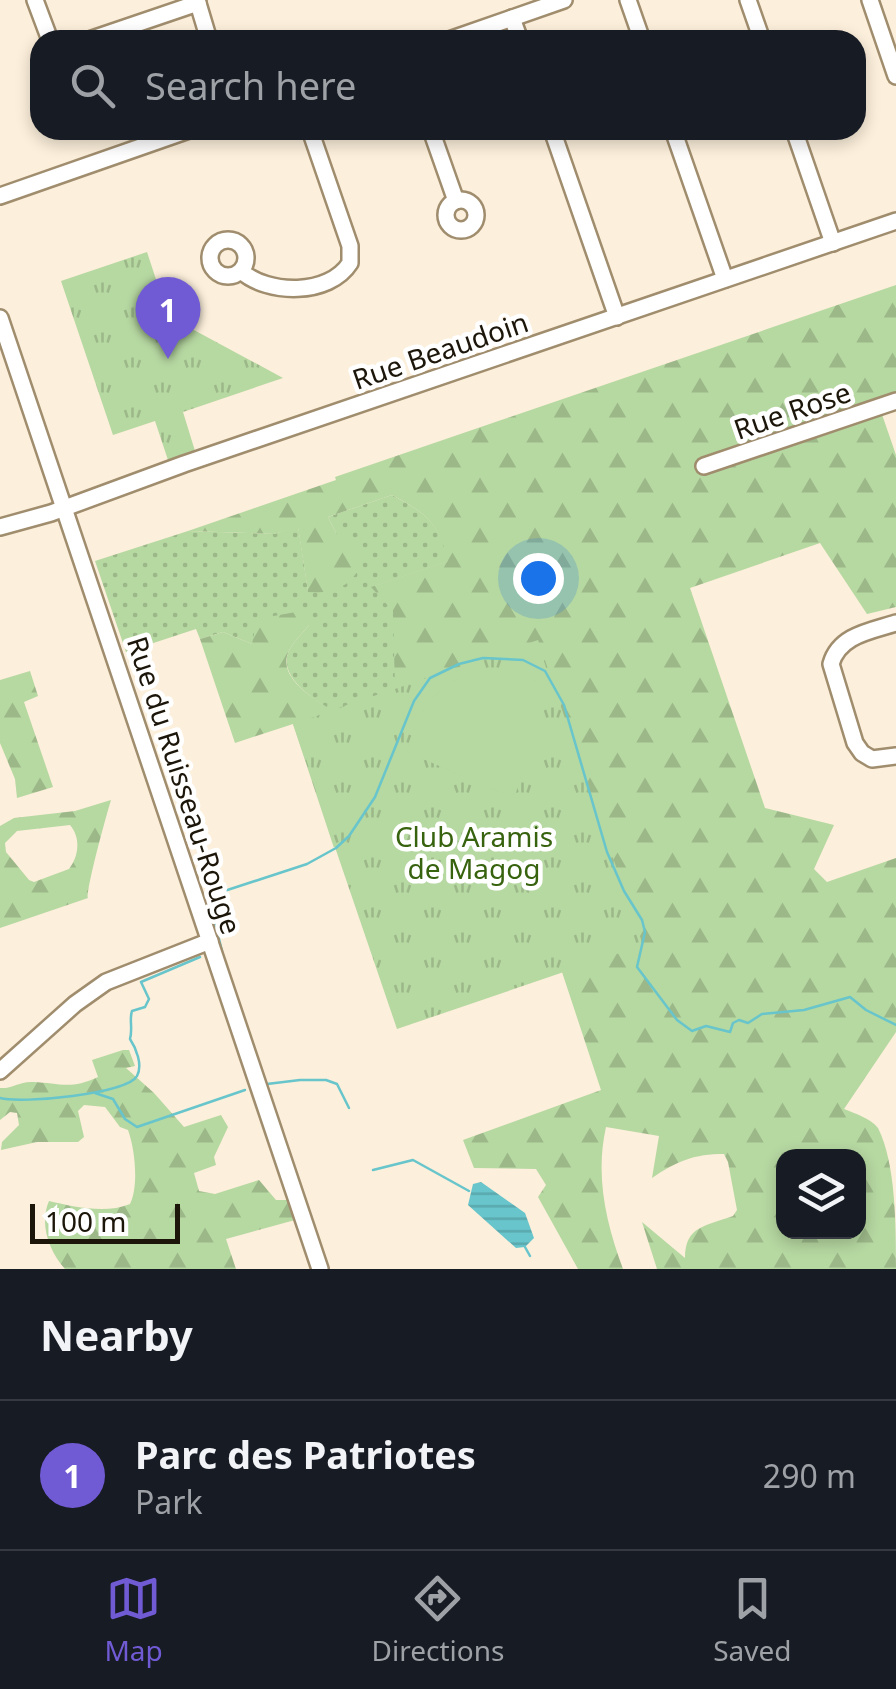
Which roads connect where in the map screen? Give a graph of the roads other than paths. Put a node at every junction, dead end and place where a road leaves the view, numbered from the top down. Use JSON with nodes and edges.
{"nodes":[{"id":1,"x":35,"y":0,"type":"edge"},
{"id":2,"x":564,"y":0,"type":"edge"},
{"id":3,"x":628,"y":0,"type":"edge"},
{"id":4,"x":748,"y":0,"type":"edge"},
{"id":5,"x":870,"y":0,"type":"edge"},
{"id":6,"x":197,"y":2,"type":"edge"},
{"id":7,"x":512,"y":18,"type":"junction"},
{"id":8,"x":46,"y":30,"type":"edge"},
{"id":9,"x":117,"y":30,"type":"edge"},
{"id":10,"x":206,"y":30,"type":"edge"},
{"id":11,"x":478,"y":30,"type":"edge"},
{"id":12,"x":516,"y":30,"type":"edge"},
{"id":13,"x":638,"y":30,"type":"edge"},
{"id":14,"x":758,"y":30,"type":"edge"},
{"id":15,"x":896,"y":76,"type":"edge"},
{"id":16,"x":160,"y":140,"type":"edge"},
{"id":17,"x":313,"y":140,"type":"edge"},
{"id":18,"x":435,"y":140,"type":"edge"},
{"id":19,"x":555,"y":140,"type":"edge"},
{"id":20,"x":677,"y":140,"type":"edge"},
{"id":21,"x":797,"y":140,"type":"edge"},
{"id":22,"x":0,"y":196,"type":"edge"},
{"id":23,"x":456,"y":201,"type":"dead end"},
{"id":24,"x":896,"y":221,"type":"edge"},
{"id":25,"x":833,"y":243,"type":"junction"},
{"id":26,"x":240,"y":271,"type":"dead end"},
{"id":27,"x":726,"y":280,"type":"junction"},
{"id":28,"x":617,"y":316,"type":"junction"},
{"id":29,"x":0,"y":318,"type":"edge"},
{"id":30,"x":896,"y":401,"type":"edge"},
{"id":31,"x":704,"y":466,"type":"dead end"},
{"id":32,"x":65,"y":507,"type":"junction"},
{"id":33,"x":0,"y":527,"type":"edge"},
{"id":34,"x":896,"y":622,"type":"edge"},
{"id":35,"x":896,"y":756,"type":"edge"},
{"id":36,"x":210,"y":941,"type":"junction"},
{"id":37,"x":0,"y":1072,"type":"edge"},
{"id":38,"x":320,"y":1269,"type":"edge"}],
"edges":[{"from":1,"to":8,"type":"street"},
{"from":2,"to":7,"type":"street"},
{"from":3,"to":13,"type":"street"},
{"from":4,"to":14,"type":"street"},
{"from":5,"to":15,"type":"street"},
{"from":6,"to":9,"type":"street"},
{"from":6,"to":10,"type":"street"},
{"from":7,"to":11,"type":"street"},
{"from":7,"to":12,"type":"street"},
{"from":16,"to":22,"type":"street"},
{"from":17,"to":26,"type":"street"},
{"from":18,"to":23,"type":"street"},
{"from":19,"to":28,"type":"street"},
{"from":20,"to":27,"type":"street"},
{"from":21,"to":25,"type":"street"},
{"from":24,"to":25,"type":"street","name":"Rue Beaudoin"},
{"from":25,"to":27,"type":"street","name":"Rue Beaudoin"},
{"from":27,"to":28,"type":"street","name":"Rue Beaudoin"},
{"from":28,"to":32,"type":"street","name":"Rue Beaudoin"},
{"from":29,"to":32,"type":"street","name":"Rue du Ruisseau-Rouge"},
{"from":30,"to":31,"type":"street","name":"Rue Rose"},
{"from":32,"to":33,"type":"street","name":"Rue Beaudoin"},
{"from":32,"to":36,"type":"street","name":"Rue du Ruisseau-Rouge"},
{"from":34,"to":35,"type":"street"},
{"from":36,"to":37,"type":"street"},
{"from":36,"to":38,"type":"street","name":"Rue du Ruisseau-Rouge"}]}
